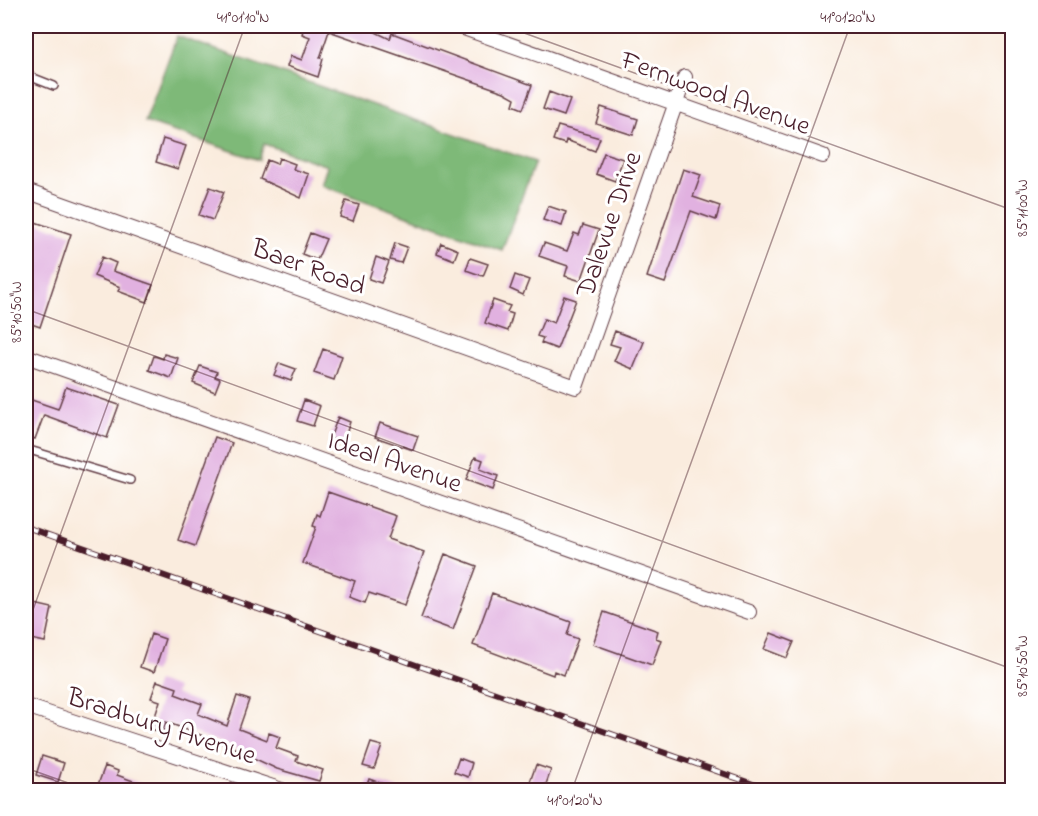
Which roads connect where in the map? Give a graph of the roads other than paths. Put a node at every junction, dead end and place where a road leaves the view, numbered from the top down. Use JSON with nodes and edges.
{"nodes":[{"id":1,"x":458,"y":26,"type":"edge"},
{"id":2,"x":26,"y":75,"type":"edge"},
{"id":3,"x":685,"y":77,"type":"dead end"},
{"id":4,"x":54,"y":86,"type":"dead end"},
{"id":5,"x":676,"y":103,"type":"junction"},
{"id":6,"x":822,"y":156,"type":"dead end"},
{"id":7,"x":26,"y":191,"type":"edge"},
{"id":8,"x":26,"y":356,"type":"edge"},
{"id":9,"x":576,"y":387,"type":"joint"},
{"id":10,"x":26,"y":448,"type":"edge"},
{"id":11,"x":130,"y":480,"type":"dead end"},
{"id":12,"x":749,"y":612,"type":"dead end"},
{"id":13,"x":26,"y":705,"type":"edge"},
{"id":14,"x":282,"y":790,"type":"edge"}],
"edges":[{"from":1,"to":5,"type":"street","name":"Fernwood Avenue"},
{"from":2,"to":4,"type":"lane"},
{"from":3,"to":5,"type":"street","name":"Dalevue Drive"},
{"from":5,"to":6,"type":"street","name":"Fernwood Avenue"},
{"from":5,"to":9,"type":"street","name":"Dalevue Drive"},
{"from":7,"to":9,"type":"street","name":"Baer Road"},
{"from":8,"to":12,"type":"street","name":"Ideal Avenue"},
{"from":10,"to":11,"type":"lane"},
{"from":13,"to":14,"type":"street","name":"Bradbury Avenue"}]}
